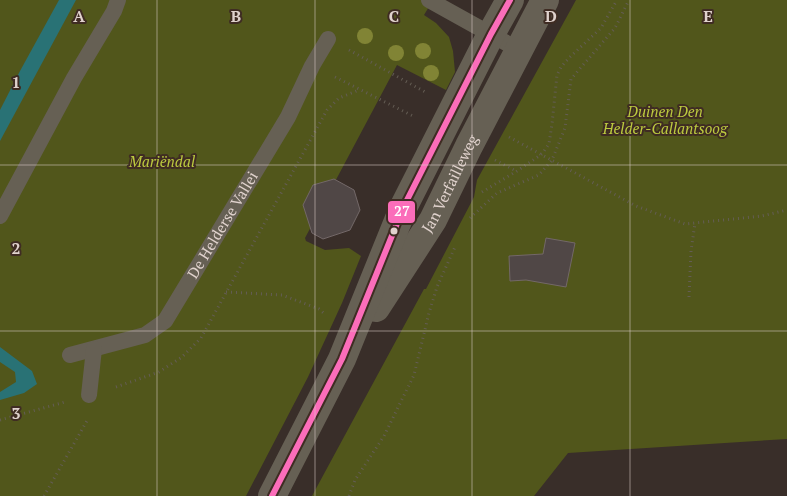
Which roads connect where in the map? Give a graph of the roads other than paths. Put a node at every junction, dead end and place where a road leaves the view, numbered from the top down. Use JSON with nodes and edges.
{"nodes":[{"id":1,"x":118,"y":0,"type":"edge"},
{"id":2,"x":429,"y":0,"type":"edge"},
{"id":3,"x":510,"y":0,"type":"edge"},
{"id":4,"x":545,"y":0,"type":"edge"},
{"id":5,"x":491,"y":34,"type":"junction"},
{"id":6,"x":328,"y":39,"type":"dead end"},
{"id":7,"x":519,"y":50,"type":"junction"},
{"id":8,"x":0,"y":216,"type":"edge"},
{"id":9,"x":347,"y":348,"type":"junction"},
{"id":10,"x":94,"y":349,"type":"junction"},
{"id":11,"x":70,"y":355,"type":"dead end"},
{"id":12,"x":89,"y":395,"type":"dead end"},
{"id":13,"x":272,"y":496,"type":"edge"}],
"edges":[{"from":1,"to":8,"type":"lane"},
{"from":2,"to":5,"type":"lane"},
{"from":3,"to":5,"type":"street","name":"Jan Verfailleweg"},
{"from":4,"to":7,"type":"street","name":"Jan Verfailleweg"},
{"from":5,"to":7,"type":"lane"},
{"from":5,"to":9,"type":"street","name":"Jan Verfailleweg"},
{"from":6,"to":10,"type":"lane","name":"De Helderse Vallei"},
{"from":7,"to":9,"type":"street","name":"Jan Verfailleweg"},
{"from":9,"to":13,"type":"street","name":"Jan Verfailleweg"},
{"from":10,"to":11,"type":"lane","name":"De Helderse Vallei"},
{"from":10,"to":12,"type":"lane"}]}
